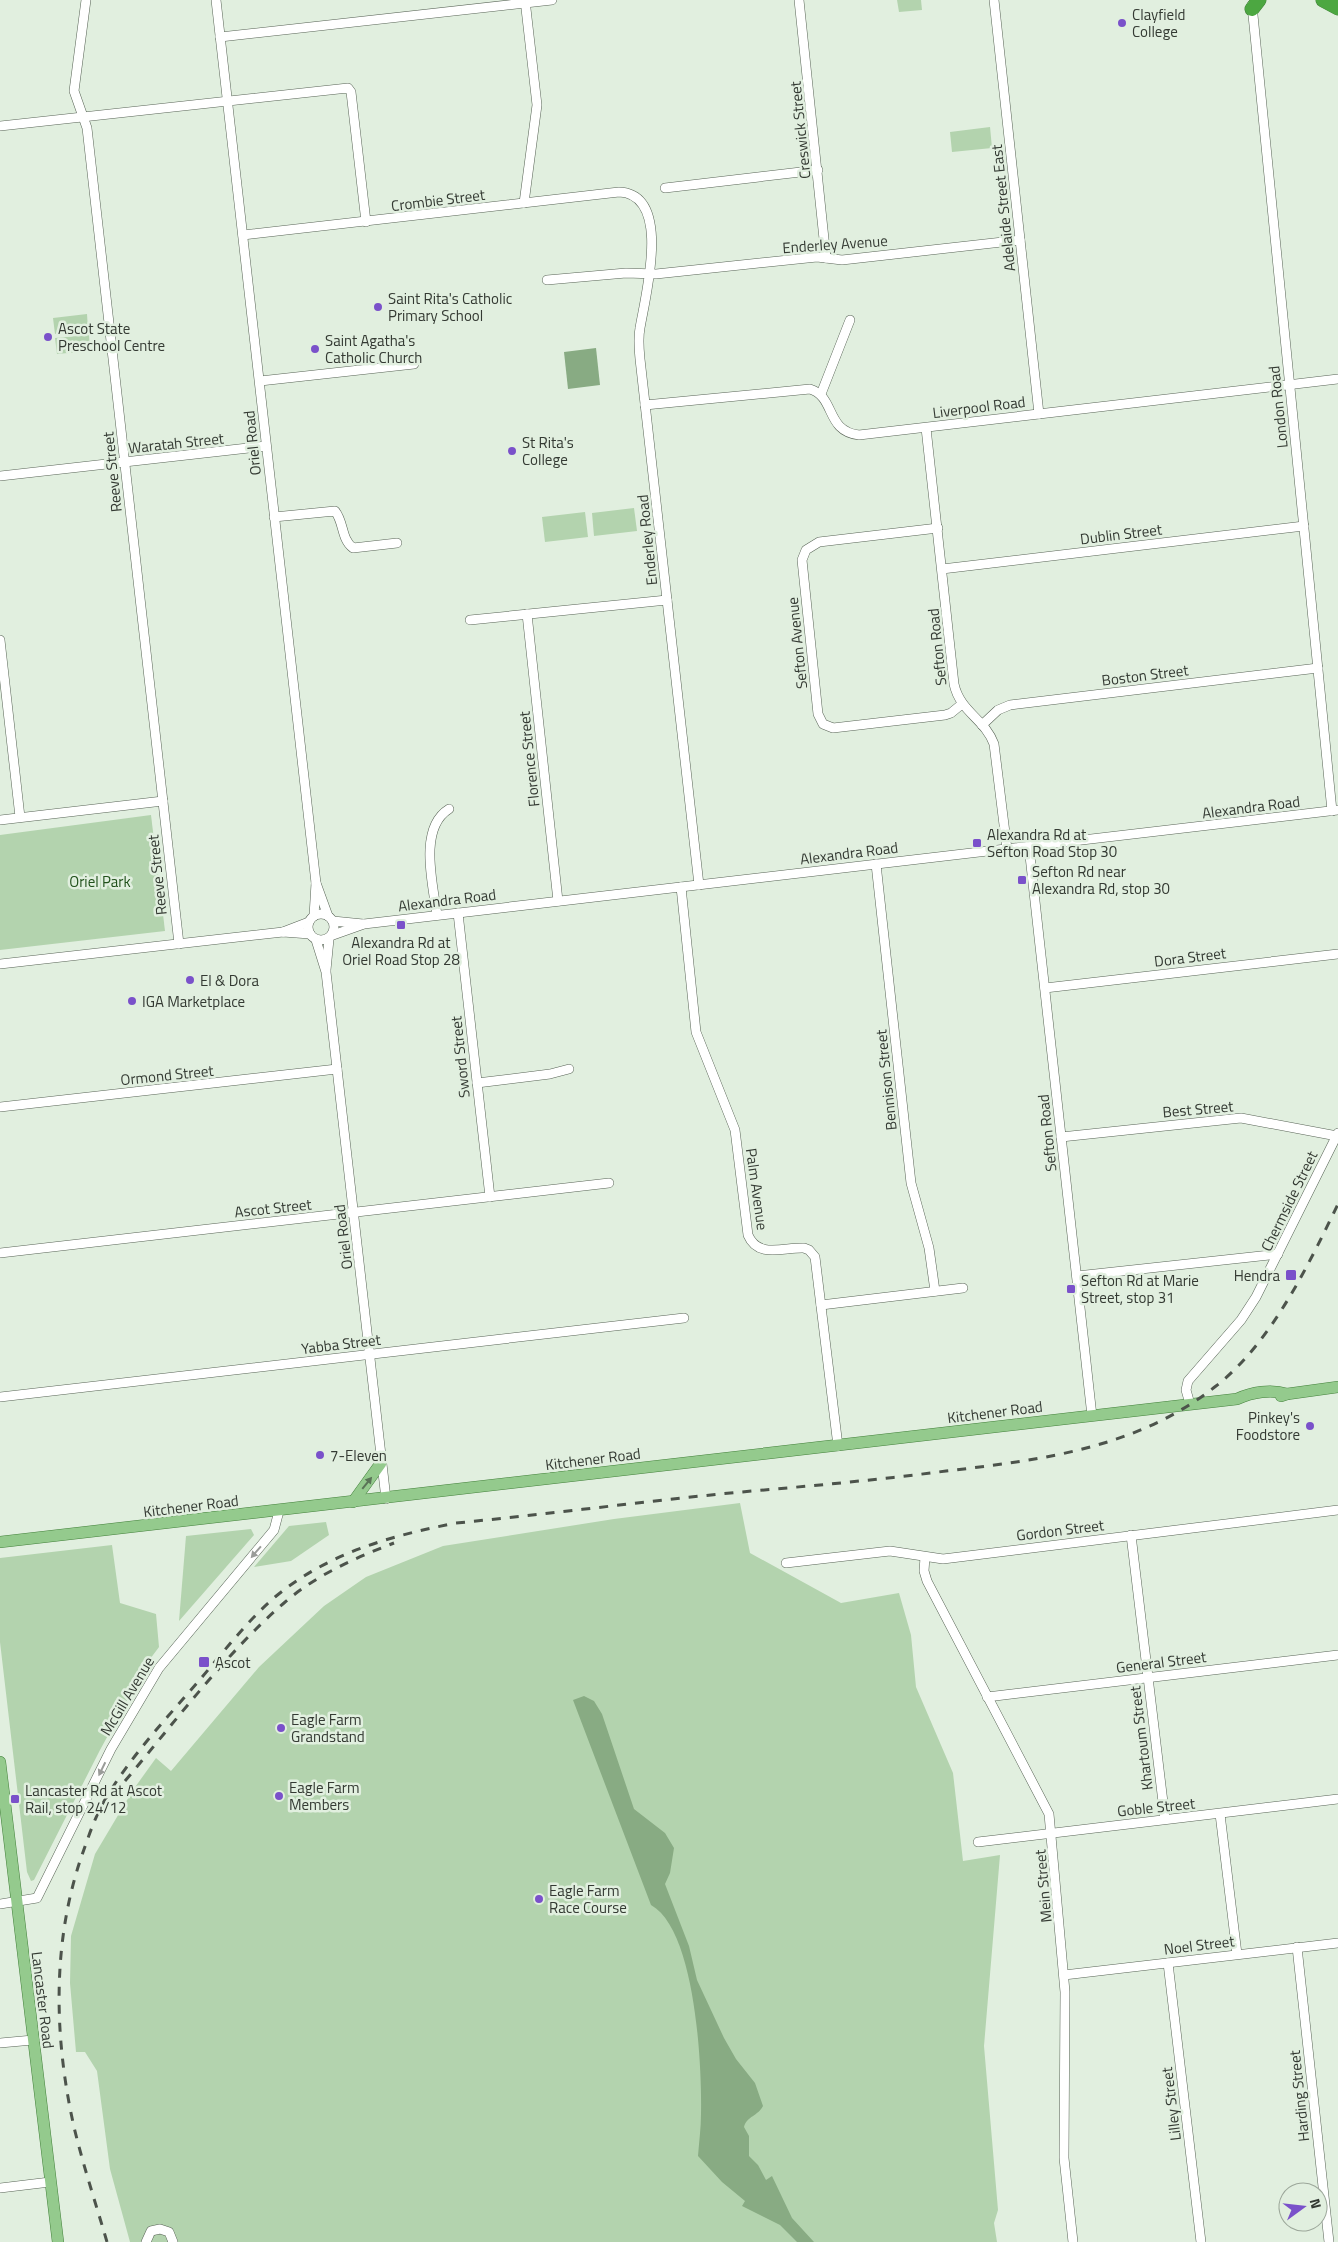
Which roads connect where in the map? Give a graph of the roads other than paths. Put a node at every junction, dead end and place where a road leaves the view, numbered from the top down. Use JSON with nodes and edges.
{"nodes":[{"id":1,"x":86,"y":0,"type":"edge"},
{"id":2,"x":216,"y":0,"type":"edge"},
{"id":3,"x":552,"y":0,"type":"edge"},
{"id":4,"x":799,"y":0,"type":"edge"},
{"id":5,"x":994,"y":0,"type":"edge"},
{"id":6,"x":1324,"y":0,"type":"edge"},
{"id":7,"x":525,"y":1,"type":"edge"},
{"id":8,"x":1254,"y":3,"type":"edge"},
{"id":9,"x":1338,"y":8,"type":"edge"},
{"id":10,"x":220,"y":38,"type":"junction"},
{"id":11,"x":227,"y":100,"type":"junction"},
{"id":12,"x":84,"y":116,"type":"junction"},
{"id":13,"x":0,"y":126,"type":"edge"},
{"id":14,"x":818,"y":170,"type":"junction"},
{"id":15,"x":665,"y":188,"type":"dead end"},
{"id":16,"x":636,"y":196,"type":"joint"},
{"id":17,"x":524,"y":203,"type":"junction"},
{"id":18,"x":366,"y":222,"type":"junction"},
{"id":19,"x":243,"y":235,"type":"junction"},
{"id":20,"x":1020,"y":240,"type":"junction"},
{"id":21,"x":826,"y":258,"type":"junction"},
{"id":22,"x":651,"y":274,"type":"junction"},
{"id":23,"x":547,"y":280,"type":"dead end"},
{"id":24,"x":850,"y":320,"type":"dead end"},
{"id":25,"x":414,"y":364,"type":"dead end"},
{"id":26,"x":1338,"y":379,"type":"edge"},
{"id":27,"x":260,"y":381,"type":"junction"},
{"id":28,"x":1290,"y":384,"type":"junction"},
{"id":29,"x":821,"y":394,"type":"junction"},
{"id":30,"x":645,"y":405,"type":"junction"},
{"id":31,"x":1039,"y":414,"type":"junction"},
{"id":32,"x":926,"y":428,"type":"junction"},
{"id":33,"x":266,"y":446,"type":"junction"},
{"id":34,"x":124,"y":462,"type":"junction"},
{"id":35,"x":0,"y":476,"type":"edge"},
{"id":36,"x":274,"y":517,"type":"junction"},
{"id":37,"x":1304,"y":526,"type":"junction"},
{"id":38,"x":938,"y":528,"type":"junction"},
{"id":39,"x":397,"y":543,"type":"dead end"},
{"id":40,"x":942,"y":569,"type":"junction"},
{"id":41,"x":667,"y":600,"type":"junction"},
{"id":42,"x":526,"y":614,"type":"junction"},
{"id":43,"x":470,"y":620,"type":"dead end"},
{"id":44,"x":0,"y":640,"type":"edge"},
{"id":45,"x":1318,"y":668,"type":"junction"},
{"id":46,"x":962,"y":704,"type":"junction"},
{"id":47,"x":982,"y":725,"type":"junction"},
{"id":48,"x":163,"y":801,"type":"junction"},
{"id":49,"x":449,"y":809,"type":"dead end"},
{"id":50,"x":1335,"y":811,"type":"edge"},
{"id":51,"x":20,"y":818,"type":"junction"},
{"id":52,"x":0,"y":820,"type":"edge"},
{"id":53,"x":1029,"y":847,"type":"junction"},
{"id":54,"x":1008,"y":849,"type":"junction"},
{"id":55,"x":876,"y":864,"type":"junction"},
{"id":56,"x":316,"y":883,"type":"junction"},
{"id":57,"x":699,"y":884,"type":"junction"},
{"id":58,"x":681,"y":887,"type":"junction"},
{"id":59,"x":558,"y":901,"type":"junction"},
{"id":60,"x":458,"y":913,"type":"junction"},
{"id":61,"x":437,"y":915,"type":"junction"},
{"id":62,"x":331,"y":918,"type":"junction"},
{"id":63,"x":312,"y":919,"type":"junction"},
{"id":64,"x":364,"y":924,"type":"junction"},
{"id":65,"x":283,"y":932,"type":"junction"},
{"id":66,"x":313,"y":937,"type":"junction"},
{"id":67,"x":331,"y":937,"type":"junction"},
{"id":68,"x":179,"y":944,"type":"junction"},
{"id":69,"x":1338,"y":954,"type":"edge"},
{"id":70,"x":0,"y":964,"type":"edge"},
{"id":71,"x":326,"y":972,"type":"junction"},
{"id":72,"x":1045,"y":988,"type":"junction"},
{"id":73,"x":337,"y":1069,"type":"junction"},
{"id":74,"x":569,"y":1069,"type":"dead end"},
{"id":75,"x":477,"y":1082,"type":"junction"},
{"id":76,"x":0,"y":1108,"type":"edge"},
{"id":77,"x":1337,"y":1135,"type":"edge"},
{"id":78,"x":1062,"y":1137,"type":"junction"},
{"id":79,"x":609,"y":1183,"type":"dead end"},
{"id":80,"x":490,"y":1197,"type":"junction"},
{"id":81,"x":354,"y":1213,"type":"junction"},
{"id":82,"x":0,"y":1253,"type":"edge"},
{"id":83,"x":1278,"y":1254,"type":"junction"},
{"id":84,"x":1077,"y":1276,"type":"junction"},
{"id":85,"x":963,"y":1288,"type":"dead end"},
{"id":86,"x":935,"y":1291,"type":"junction"},
{"id":87,"x":821,"y":1304,"type":"junction"},
{"id":88,"x":684,"y":1318,"type":"dead end"},
{"id":89,"x":370,"y":1354,"type":"junction"},
{"id":90,"x":1338,"y":1387,"type":"edge"},
{"id":91,"x":0,"y":1396,"type":"edge"},
{"id":92,"x":1190,"y":1404,"type":"junction"},
{"id":93,"x":1092,"y":1416,"type":"junction"},
{"id":94,"x":838,"y":1446,"type":"junction"},
{"id":95,"x":381,"y":1463,"type":"junction"},
{"id":96,"x":386,"y":1499,"type":"junction"},
{"id":97,"x":353,"y":1502,"type":"junction"},
{"id":98,"x":1338,"y":1510,"type":"edge"},
{"id":99,"x":279,"y":1511,"type":"junction"},
{"id":100,"x":1131,"y":1535,"type":"junction"},
{"id":101,"x":0,"y":1542,"type":"edge"},
{"id":102,"x":925,"y":1558,"type":"junction"},
{"id":103,"x":786,"y":1563,"type":"dead end"},
{"id":104,"x":1338,"y":1655,"type":"edge"},
{"id":105,"x":1148,"y":1677,"type":"junction"},
{"id":106,"x":987,"y":1697,"type":"junction"},
{"id":107,"x":0,"y":1764,"type":"edge"},
{"id":108,"x":1338,"y":1799,"type":"edge"},
{"id":109,"x":1220,"y":1814,"type":"junction"},
{"id":110,"x":1165,"y":1820,"type":"junction"},
{"id":111,"x":1052,"y":1833,"type":"junction"},
{"id":112,"x":978,"y":1842,"type":"dead end"},
{"id":113,"x":16,"y":1902,"type":"junction"},
{"id":114,"x":0,"y":1904,"type":"edge"},
{"id":115,"x":1338,"y":1942,"type":"edge"},
{"id":116,"x":1296,"y":1947,"type":"junction"},
{"id":117,"x":1237,"y":1954,"type":"junction"},
{"id":118,"x":1168,"y":1963,"type":"junction"},
{"id":119,"x":1064,"y":1975,"type":"junction"},
{"id":120,"x":33,"y":2040,"type":"junction"},
{"id":121,"x":0,"y":2043,"type":"edge"},
{"id":122,"x":50,"y":2182,"type":"junction"},
{"id":123,"x":0,"y":2188,"type":"edge"},
{"id":124,"x":58,"y":2242,"type":"edge"},
{"id":125,"x":146,"y":2242,"type":"edge"},
{"id":126,"x":173,"y":2242,"type":"edge"},
{"id":127,"x":1073,"y":2242,"type":"edge"},
{"id":128,"x":1201,"y":2242,"type":"edge"},
{"id":129,"x":1329,"y":2242,"type":"edge"}],
"edges":[{"from":1,"to":12,"type":"street","name":"Reeve Street"},
{"from":2,"to":10,"type":"street","name":"Oriel Road"},
{"from":3,"to":7,"type":"street"},
{"from":4,"to":14,"type":"street","name":"Creswick Street"},
{"from":5,"to":20,"type":"street","name":"Adelaide Street East"},
{"from":6,"to":9,"type":"highway"},
{"from":7,"to":10,"type":"street"},
{"from":7,"to":17,"type":"street"},
{"from":8,"to":28,"type":"street","name":"London Road"},
{"from":10,"to":11,"type":"street","name":"Oriel Road"},
{"from":11,"to":12,"type":"street"},
{"from":11,"to":18,"type":"street"},
{"from":11,"to":19,"type":"street","name":"Oriel Road"},
{"from":12,"to":13,"type":"street"},
{"from":12,"to":34,"type":"street","name":"Reeve Street"},
{"from":14,"to":15,"type":"street"},
{"from":14,"to":21,"type":"street","name":"Creswick Street"},
{"from":16,"to":17,"type":"street","name":"Crombie Street"},
{"from":16,"to":22,"type":"street","name":"Enderley Road"},
{"from":17,"to":18,"type":"street","name":"Crombie Street"},
{"from":18,"to":19,"type":"street","name":"Crombie Street"},
{"from":19,"to":27,"type":"street","name":"Oriel Road"},
{"from":20,"to":21,"type":"street","name":"Enderley Avenue"},
{"from":20,"to":31,"type":"street","name":"Adelaide Street East"},
{"from":21,"to":22,"type":"street","name":"Enderley Avenue"},
{"from":22,"to":23,"type":"street","name":"Enderley Avenue"},
{"from":22,"to":30,"type":"street","name":"Enderley Road"},
{"from":24,"to":29,"type":"street"},
{"from":25,"to":27,"type":"street"},
{"from":26,"to":28,"type":"street","name":"Liverpool Road"},
{"from":27,"to":33,"type":"street","name":"Oriel Road"},
{"from":28,"to":31,"type":"street","name":"Liverpool Road"},
{"from":28,"to":37,"type":"street","name":"London Road"},
{"from":29,"to":30,"type":"street"},
{"from":29,"to":32,"type":"street","name":"Liverpool Road"},
{"from":30,"to":41,"type":"street","name":"Enderley Road"},
{"from":31,"to":32,"type":"street","name":"Liverpool Road"},
{"from":32,"to":38,"type":"street","name":"Sefton Road"},
{"from":33,"to":34,"type":"street","name":"Waratah Street"},
{"from":33,"to":36,"type":"street","name":"Oriel Road"},
{"from":34,"to":35,"type":"street","name":"Waratah Street"},
{"from":34,"to":48,"type":"street","name":"Reeve Street"},
{"from":36,"to":39,"type":"street"},
{"from":36,"to":56,"type":"street","name":"Oriel Road"},
{"from":37,"to":40,"type":"street","name":"Dublin Street"},
{"from":37,"to":45,"type":"street","name":"London Road"},
{"from":38,"to":40,"type":"street","name":"Sefton Road"},
{"from":38,"to":46,"type":"street","name":"Sefton Avenue"},
{"from":40,"to":46,"type":"street","name":"Sefton Road"},
{"from":41,"to":42,"type":"street"},
{"from":41,"to":57,"type":"street","name":"Enderley Road"},
{"from":42,"to":43,"type":"street"},
{"from":42,"to":59,"type":"street","name":"Florence Street"},
{"from":44,"to":51,"type":"street"},
{"from":45,"to":47,"type":"street","name":"Boston Street"},
{"from":45,"to":50,"type":"street","name":"London Road"},
{"from":46,"to":47,"type":"street","name":"Sefton Road"},
{"from":47,"to":54,"type":"street","name":"Sefton Road"},
{"from":48,"to":51,"type":"street"},
{"from":48,"to":68,"type":"street","name":"Reeve Street"},
{"from":49,"to":61,"type":"street"},
{"from":50,"to":53,"type":"street","name":"Alexandra Road"},
{"from":51,"to":52,"type":"street"},
{"from":53,"to":54,"type":"street","name":"Alexandra Road"},
{"from":53,"to":72,"type":"street","name":"Sefton Road"},
{"from":54,"to":55,"type":"street","name":"Alexandra Road"},
{"from":55,"to":57,"type":"street","name":"Alexandra Road"},
{"from":55,"to":86,"type":"street","name":"Bennison Street"},
{"from":56,"to":62,"type":"street","name":"Oriel Road"},
{"from":56,"to":63,"type":"street","name":"Oriel Road"},
{"from":57,"to":58,"type":"street","name":"Alexandra Road"},
{"from":58,"to":59,"type":"street","name":"Alexandra Road"},
{"from":58,"to":87,"type":"street","name":"Palm Avenue"},
{"from":59,"to":60,"type":"street","name":"Alexandra Road"},
{"from":60,"to":61,"type":"street","name":"Alexandra Road"},
{"from":60,"to":75,"type":"street","name":"Sword Street"},
{"from":61,"to":64,"type":"street","name":"Alexandra Road"},
{"from":62,"to":63,"type":"street"},
{"from":62,"to":64,"type":"street","name":"Alexandra Road"},
{"from":62,"to":67,"type":"street"},
{"from":63,"to":65,"type":"street"},
{"from":63,"to":66,"type":"street"},
{"from":64,"to":67,"type":"street","name":"Alexandra Road"},
{"from":65,"to":66,"type":"street"},
{"from":65,"to":68,"type":"street"},
{"from":66,"to":67,"type":"street"},
{"from":66,"to":71,"type":"street","name":"Oriel Road"},
{"from":67,"to":71,"type":"street","name":"Oriel Road"},
{"from":68,"to":70,"type":"street"},
{"from":69,"to":72,"type":"street","name":"Dora Street"},
{"from":71,"to":73,"type":"street","name":"Oriel Road"},
{"from":72,"to":78,"type":"street","name":"Sefton Road"},
{"from":73,"to":76,"type":"street","name":"Ormond Street"},
{"from":73,"to":81,"type":"street","name":"Oriel Road"},
{"from":74,"to":75,"type":"street"},
{"from":75,"to":80,"type":"street","name":"Sword Street"},
{"from":77,"to":78,"type":"street","name":"Best Street"},
{"from":77,"to":83,"type":"street","name":"Chermside Street"},
{"from":78,"to":84,"type":"street","name":"Sefton Road"},
{"from":79,"to":80,"type":"street","name":"Ascot Street"},
{"from":80,"to":81,"type":"street","name":"Ascot Street"},
{"from":81,"to":82,"type":"street","name":"Ascot Street"},
{"from":81,"to":89,"type":"street","name":"Oriel Road"},
{"from":83,"to":84,"type":"street"},
{"from":83,"to":92,"type":"street","name":"Chermside Street"},
{"from":84,"to":93,"type":"street","name":"Sefton Road"},
{"from":85,"to":86,"type":"street"},
{"from":86,"to":87,"type":"street"},
{"from":87,"to":94,"type":"street","name":"Palm Avenue"},
{"from":88,"to":89,"type":"street","name":"Yabba Street"},
{"from":89,"to":91,"type":"street","name":"Yabba Street"},
{"from":89,"to":95,"type":"street","name":"Oriel Road"},
{"from":90,"to":92,"type":"main road","name":"Kitchener Road"},
{"from":92,"to":93,"type":"main road","name":"Kitchener Road"},
{"from":93,"to":94,"type":"main road","name":"Kitchener Road"},
{"from":94,"to":96,"type":"main road","name":"Kitchener Road"},
{"from":95,"to":96,"type":"street","name":"Oriel Road"},
{"from":97,"to":95,"type":"main road","one_way":true},
{"from":96,"to":97,"type":"main road","name":"Kitchener Road"},
{"from":97,"to":99,"type":"main road","name":"Kitchener Road"},
{"from":98,"to":100,"type":"street","name":"Gordon Street"},
{"from":99,"to":101,"type":"main road","name":"Kitchener Road"},
{"from":99,"to":113,"type":"street","name":"McGill Avenue","one_way":true},
{"from":100,"to":102,"type":"street","name":"Gordon Street"},
{"from":100,"to":105,"type":"street","name":"Khartoum Street"},
{"from":102,"to":103,"type":"street","name":"Gordon Street"},
{"from":102,"to":106,"type":"street","name":"Mein Street"},
{"from":104,"to":105,"type":"street","name":"General Street"},
{"from":105,"to":106,"type":"street","name":"General Street"},
{"from":105,"to":110,"type":"street","name":"Khartoum Street"},
{"from":106,"to":111,"type":"street","name":"Mein Street"},
{"from":107,"to":113,"type":"main road","name":"Lancaster Road"},
{"from":108,"to":109,"type":"street","name":"Goble Street"},
{"from":109,"to":110,"type":"street","name":"Goble Street"},
{"from":109,"to":117,"type":"street"},
{"from":110,"to":111,"type":"street","name":"Goble Street"},
{"from":111,"to":112,"type":"street","name":"Goble Street"},
{"from":111,"to":119,"type":"street","name":"Mein Street"},
{"from":113,"to":114,"type":"street","name":"McGill Avenue"},
{"from":113,"to":120,"type":"main road","name":"Lancaster Road"},
{"from":115,"to":116,"type":"street","name":"Noel Street"},
{"from":116,"to":117,"type":"street","name":"Noel Street"},
{"from":116,"to":129,"type":"street","name":"Harding Street"},
{"from":117,"to":118,"type":"street","name":"Noel Street"},
{"from":118,"to":119,"type":"street","name":"Noel Street"},
{"from":118,"to":128,"type":"street","name":"Lilley Street"},
{"from":119,"to":127,"type":"street","name":"Mein Street"},
{"from":120,"to":121,"type":"street"},
{"from":120,"to":122,"type":"main road","name":"Lancaster Road"},
{"from":122,"to":123,"type":"street"},
{"from":122,"to":124,"type":"main road","name":"Lancaster Road"},
{"from":125,"to":126,"type":"street"}]}
